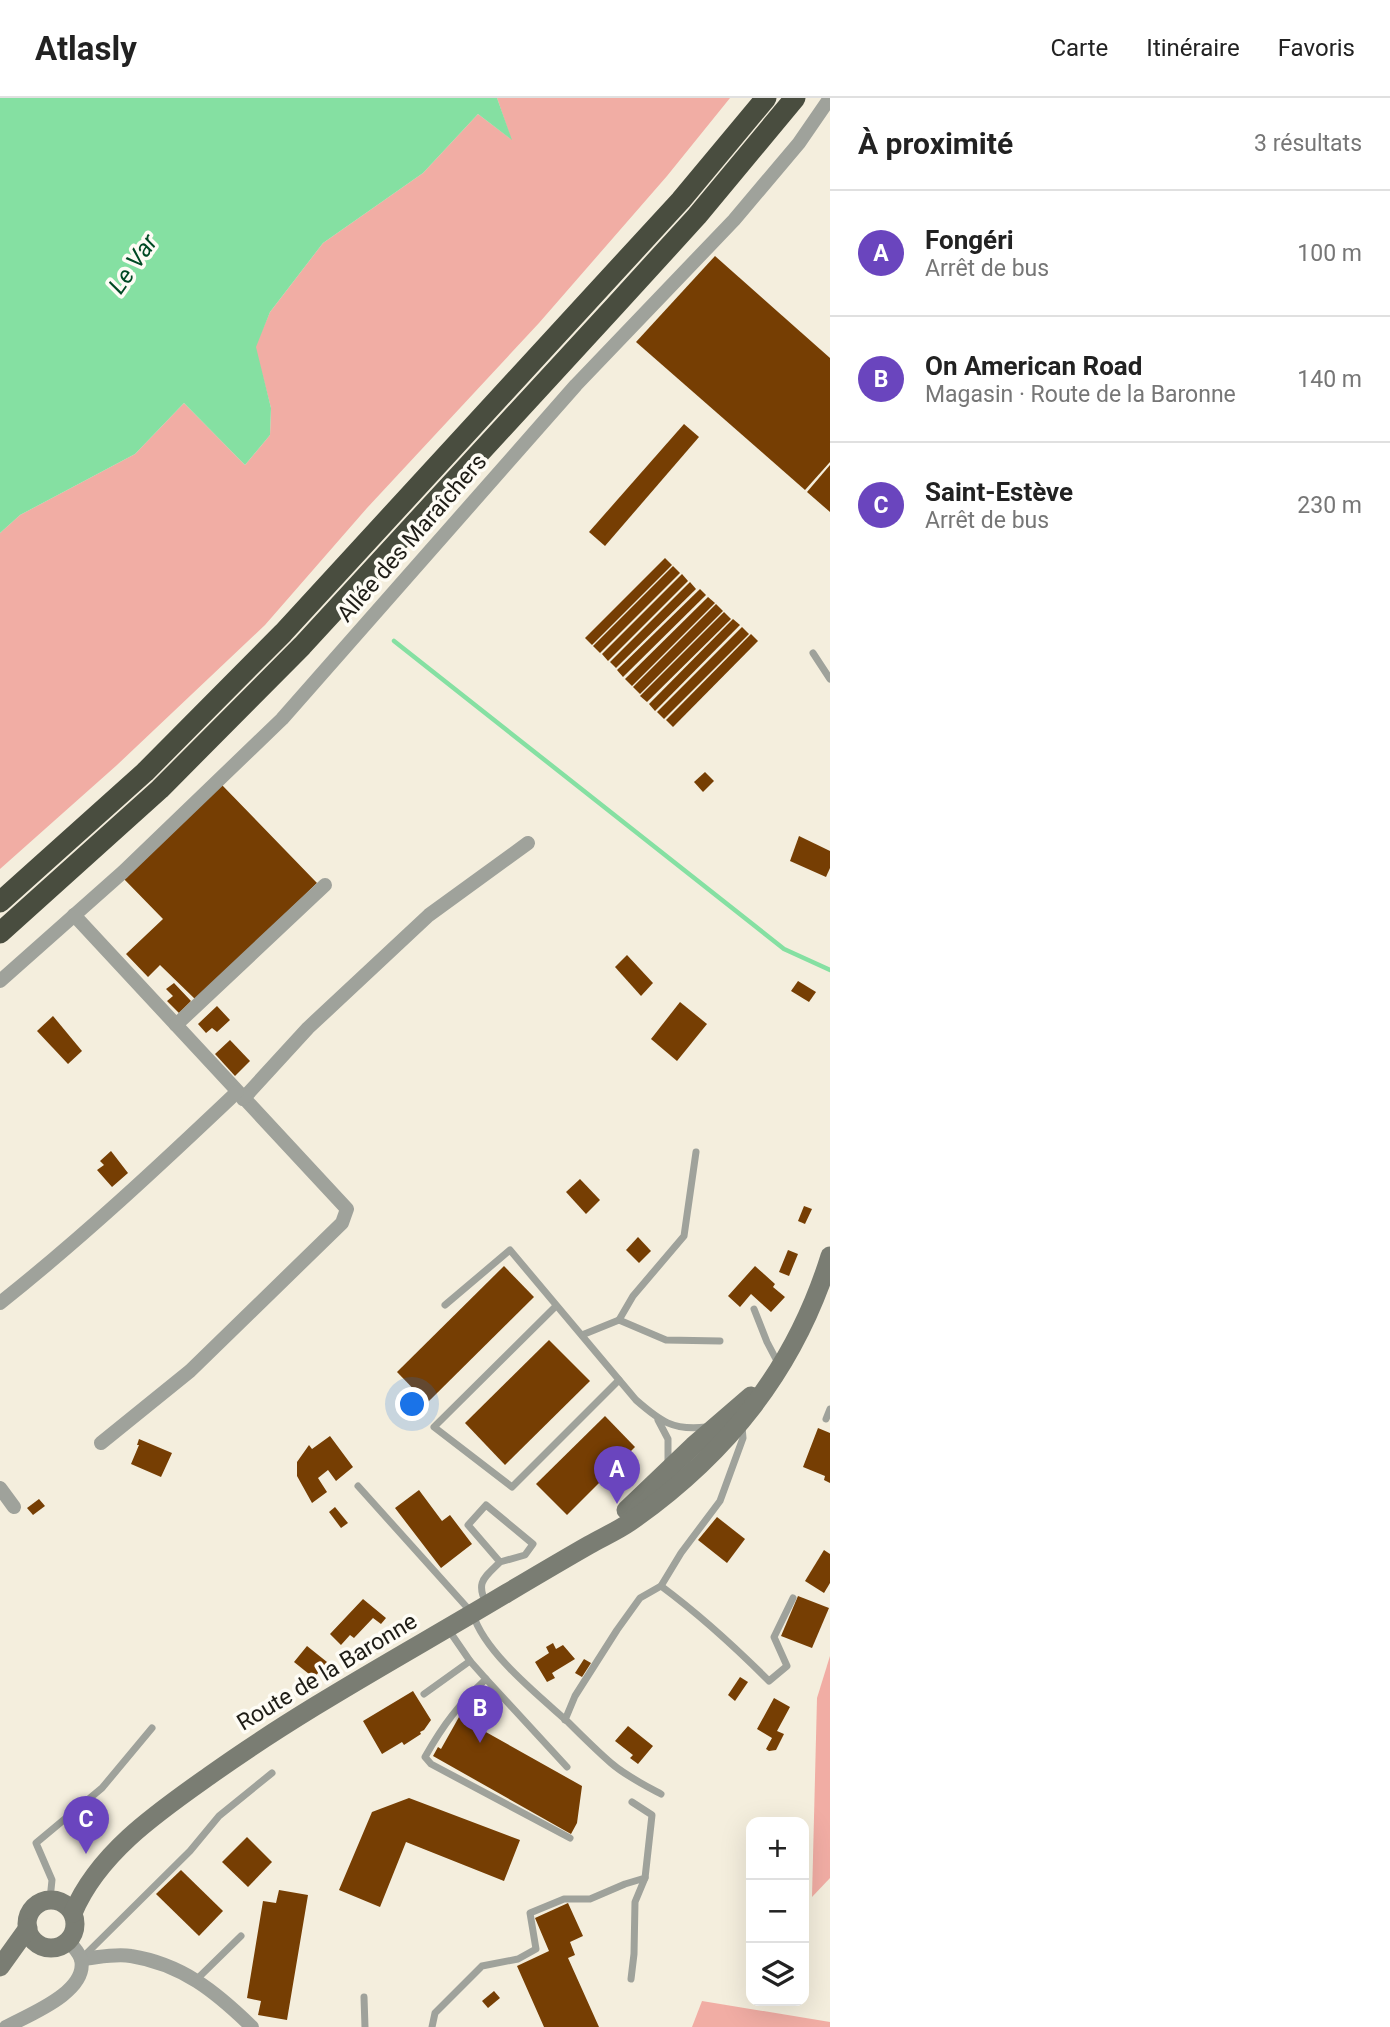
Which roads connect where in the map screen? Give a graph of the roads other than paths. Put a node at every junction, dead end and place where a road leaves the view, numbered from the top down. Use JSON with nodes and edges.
{"nodes":[{"id":1,"x":766,"y":98,"type":"edge"},
{"id":2,"x":795,"y":98,"type":"edge"},
{"id":3,"x":830,"y":98,"type":"edge"},
{"id":4,"x":813,"y":653,"type":"dead end"},
{"id":5,"x":830,"y":679,"type":"edge"},
{"id":6,"x":528,"y":843,"type":"dead end"},
{"id":7,"x":325,"y":885,"type":"dead end"},
{"id":8,"x":0,"y":902,"type":"edge"},
{"id":9,"x":74,"y":915,"type":"junction"},
{"id":10,"x":0,"y":933,"type":"edge"},
{"id":11,"x":0,"y":981,"type":"edge"},
{"id":12,"x":176,"y":1026,"type":"junction"},
{"id":13,"x":240,"y":1095,"type":"junction"},
{"id":14,"x":696,"y":1152,"type":"dead end"},
{"id":15,"x":830,"y":1256,"type":"edge"},
{"id":16,"x":0,"y":1303,"type":"edge"},
{"id":17,"x":445,"y":1305,"type":"dead end"},
{"id":18,"x":556,"y":1306,"type":"junction"},
{"id":19,"x":754,"y":1309,"type":"dead end"},
{"id":20,"x":619,"y":1320,"type":"junction"},
{"id":21,"x":582,"y":1335,"type":"junction"},
{"id":22,"x":720,"y":1341,"type":"dead end"},
{"id":23,"x":779,"y":1368,"type":"junction"},
{"id":24,"x":619,"y":1380,"type":"junction"},
{"id":25,"x":830,"y":1409,"type":"edge"},
{"id":26,"x":658,"y":1419,"type":"junction"},
{"id":27,"x":826,"y":1419,"type":"dead end"},
{"id":28,"x":741,"y":1423,"type":"junction"},
{"id":29,"x":717,"y":1425,"type":"junction"},
{"id":30,"x":675,"y":1427,"type":"junction"},
{"id":31,"x":101,"y":1443,"type":"dead end"},
{"id":32,"x":693,"y":1446,"type":"junction"},
{"id":33,"x":690,"y":1474,"type":"junction"},
{"id":34,"x":661,"y":1479,"type":"junction"},
{"id":35,"x":358,"y":1486,"type":"dead end"},
{"id":36,"x":0,"y":1488,"type":"edge"},
{"id":37,"x":14,"y":1507,"type":"dead end"},
{"id":38,"x":590,"y":1544,"type":"junction"},
{"id":39,"x":500,"y":1562,"type":"junction"},
{"id":40,"x":661,"y":1586,"type":"junction"},
{"id":41,"x":793,"y":1598,"type":"dead end"},
{"id":42,"x":480,"y":1610,"type":"junction"},
{"id":43,"x":447,"y":1629,"type":"junction"},
{"id":44,"x":470,"y":1661,"type":"junction"},
{"id":45,"x":486,"y":1679,"type":"junction"},
{"id":46,"x":425,"y":1694,"type":"dead end"},
{"id":47,"x":565,"y":1720,"type":"junction"},
{"id":48,"x":152,"y":1728,"type":"dead end"},
{"id":49,"x":567,"y":1767,"type":"dead end"},
{"id":50,"x":272,"y":1773,"type":"dead end"},
{"id":51,"x":661,"y":1794,"type":"dead end"},
{"id":52,"x":632,"y":1802,"type":"dead end"},
{"id":53,"x":570,"y":1838,"type":"dead end"},
{"id":54,"x":104,"y":1863,"type":"junction"},
{"id":55,"x":645,"y":1878,"type":"junction"},
{"id":56,"x":52,"y":1899,"type":"junction"},
{"id":57,"x":73,"y":1913,"type":"junction"},
{"id":58,"x":28,"y":1928,"type":"junction"},
{"id":59,"x":241,"y":1936,"type":"dead end"},
{"id":60,"x":68,"y":1941,"type":"junction"},
{"id":61,"x":43,"y":1946,"type":"junction"},
{"id":62,"x":81,"y":1959,"type":"junction"},
{"id":63,"x":0,"y":1967,"type":"edge"},
{"id":64,"x":631,"y":1979,"type":"dead end"},
{"id":65,"x":196,"y":1980,"type":"junction"},
{"id":66,"x":364,"y":1997,"type":"dead end"},
{"id":67,"x":6,"y":2027,"type":"edge"},
{"id":68,"x":252,"y":2027,"type":"edge"},
{"id":69,"x":365,"y":2027,"type":"edge"},
{"id":70,"x":432,"y":2027,"type":"edge"}],
"edges":[{"from":1,"to":8,"type":"highway"},
{"from":2,"to":10,"type":"highway"},
{"from":3,"to":9,"type":"street","name":"Allée des Maraîchers"},
{"from":4,"to":5,"type":"lane"},
{"from":6,"to":13,"type":"street"},
{"from":7,"to":12,"type":"street"},
{"from":9,"to":11,"type":"street","name":"Allée des Maraîchers"},
{"from":9,"to":12,"type":"street"},
{"from":12,"to":13,"type":"street"},
{"from":13,"to":16,"type":"street"},
{"from":13,"to":31,"type":"street"},
{"from":14,"to":20,"type":"lane"},
{"from":15,"to":23,"type":"main road","name":"Route de la Baronne"},
{"from":17,"to":18,"type":"lane"},
{"from":18,"to":21,"type":"lane"},
{"from":18,"to":24,"type":"lane"},
{"from":19,"to":23,"type":"lane"},
{"from":20,"to":21,"type":"lane"},
{"from":20,"to":22,"type":"lane"},
{"from":21,"to":24,"type":"lane"},
{"from":23,"to":28,"type":"main road","name":"Route de la Baronne"},
{"from":23,"to":29,"type":"main road","name":"Route de la Baronne"},
{"from":24,"to":26,"type":"lane"},
{"from":25,"to":27,"type":"lane"},
{"from":26,"to":30,"type":"lane"},
{"from":26,"to":34,"type":"lane"},
{"from":28,"to":33,"type":"main road","name":"Route de la Baronne"},
{"from":28,"to":40,"type":"lane"},
{"from":29,"to":30,"type":"lane"},
{"from":29,"to":32,"type":"main road","name":"Route de la Baronne"},
{"from":30,"to":32,"type":"lane"},
{"from":32,"to":33,"type":"lane"},
{"from":32,"to":34,"type":"main road","name":"Route de la Baronne"},
{"from":33,"to":38,"type":"main road","name":"Route de la Baronne"},
{"from":34,"to":38,"type":"main road","name":"Route de la Baronne"},
{"from":35,"to":42,"type":"lane"},
{"from":36,"to":37,"type":"street"},
{"from":38,"to":42,"type":"main road","name":"Route de la Baronne"},
{"from":39,"to":39,"type":"lane"},
{"from":39,"to":42,"type":"lane"},
{"from":40,"to":41,"type":"lane"},
{"from":40,"to":47,"type":"lane"},
{"from":42,"to":43,"type":"main road","name":"Route de la Baronne"},
{"from":42,"to":47,"type":"lane"},
{"from":43,"to":44,"type":"lane"},
{"from":43,"to":54,"type":"main road","name":"Route de la Baronne"},
{"from":44,"to":45,"type":"lane"},
{"from":44,"to":46,"type":"lane"},
{"from":45,"to":49,"type":"lane"},
{"from":45,"to":53,"type":"lane"},
{"from":47,"to":51,"type":"lane"},
{"from":48,"to":56,"type":"lane"},
{"from":50,"to":62,"type":"lane"},
{"from":52,"to":55,"type":"lane"},
{"from":54,"to":56,"type":"main road","name":"Route de la Baronne"},
{"from":54,"to":57,"type":"main road","name":"Route de la Baronne"},
{"from":55,"to":64,"type":"lane"},
{"from":55,"to":70,"type":"lane"},
{"from":56,"to":57,"type":"main road"},
{"from":56,"to":58,"type":"main road"},
{"from":57,"to":60,"type":"main road"},
{"from":58,"to":61,"type":"main road"},
{"from":58,"to":63,"type":"main road"},
{"from":59,"to":65,"type":"lane"},
{"from":60,"to":61,"type":"main road"},
{"from":60,"to":62,"type":"street"},
{"from":61,"to":63,"type":"main road"},
{"from":62,"to":65,"type":"street"},
{"from":62,"to":67,"type":"street"},
{"from":65,"to":68,"type":"street"},
{"from":66,"to":69,"type":"lane"}]}
